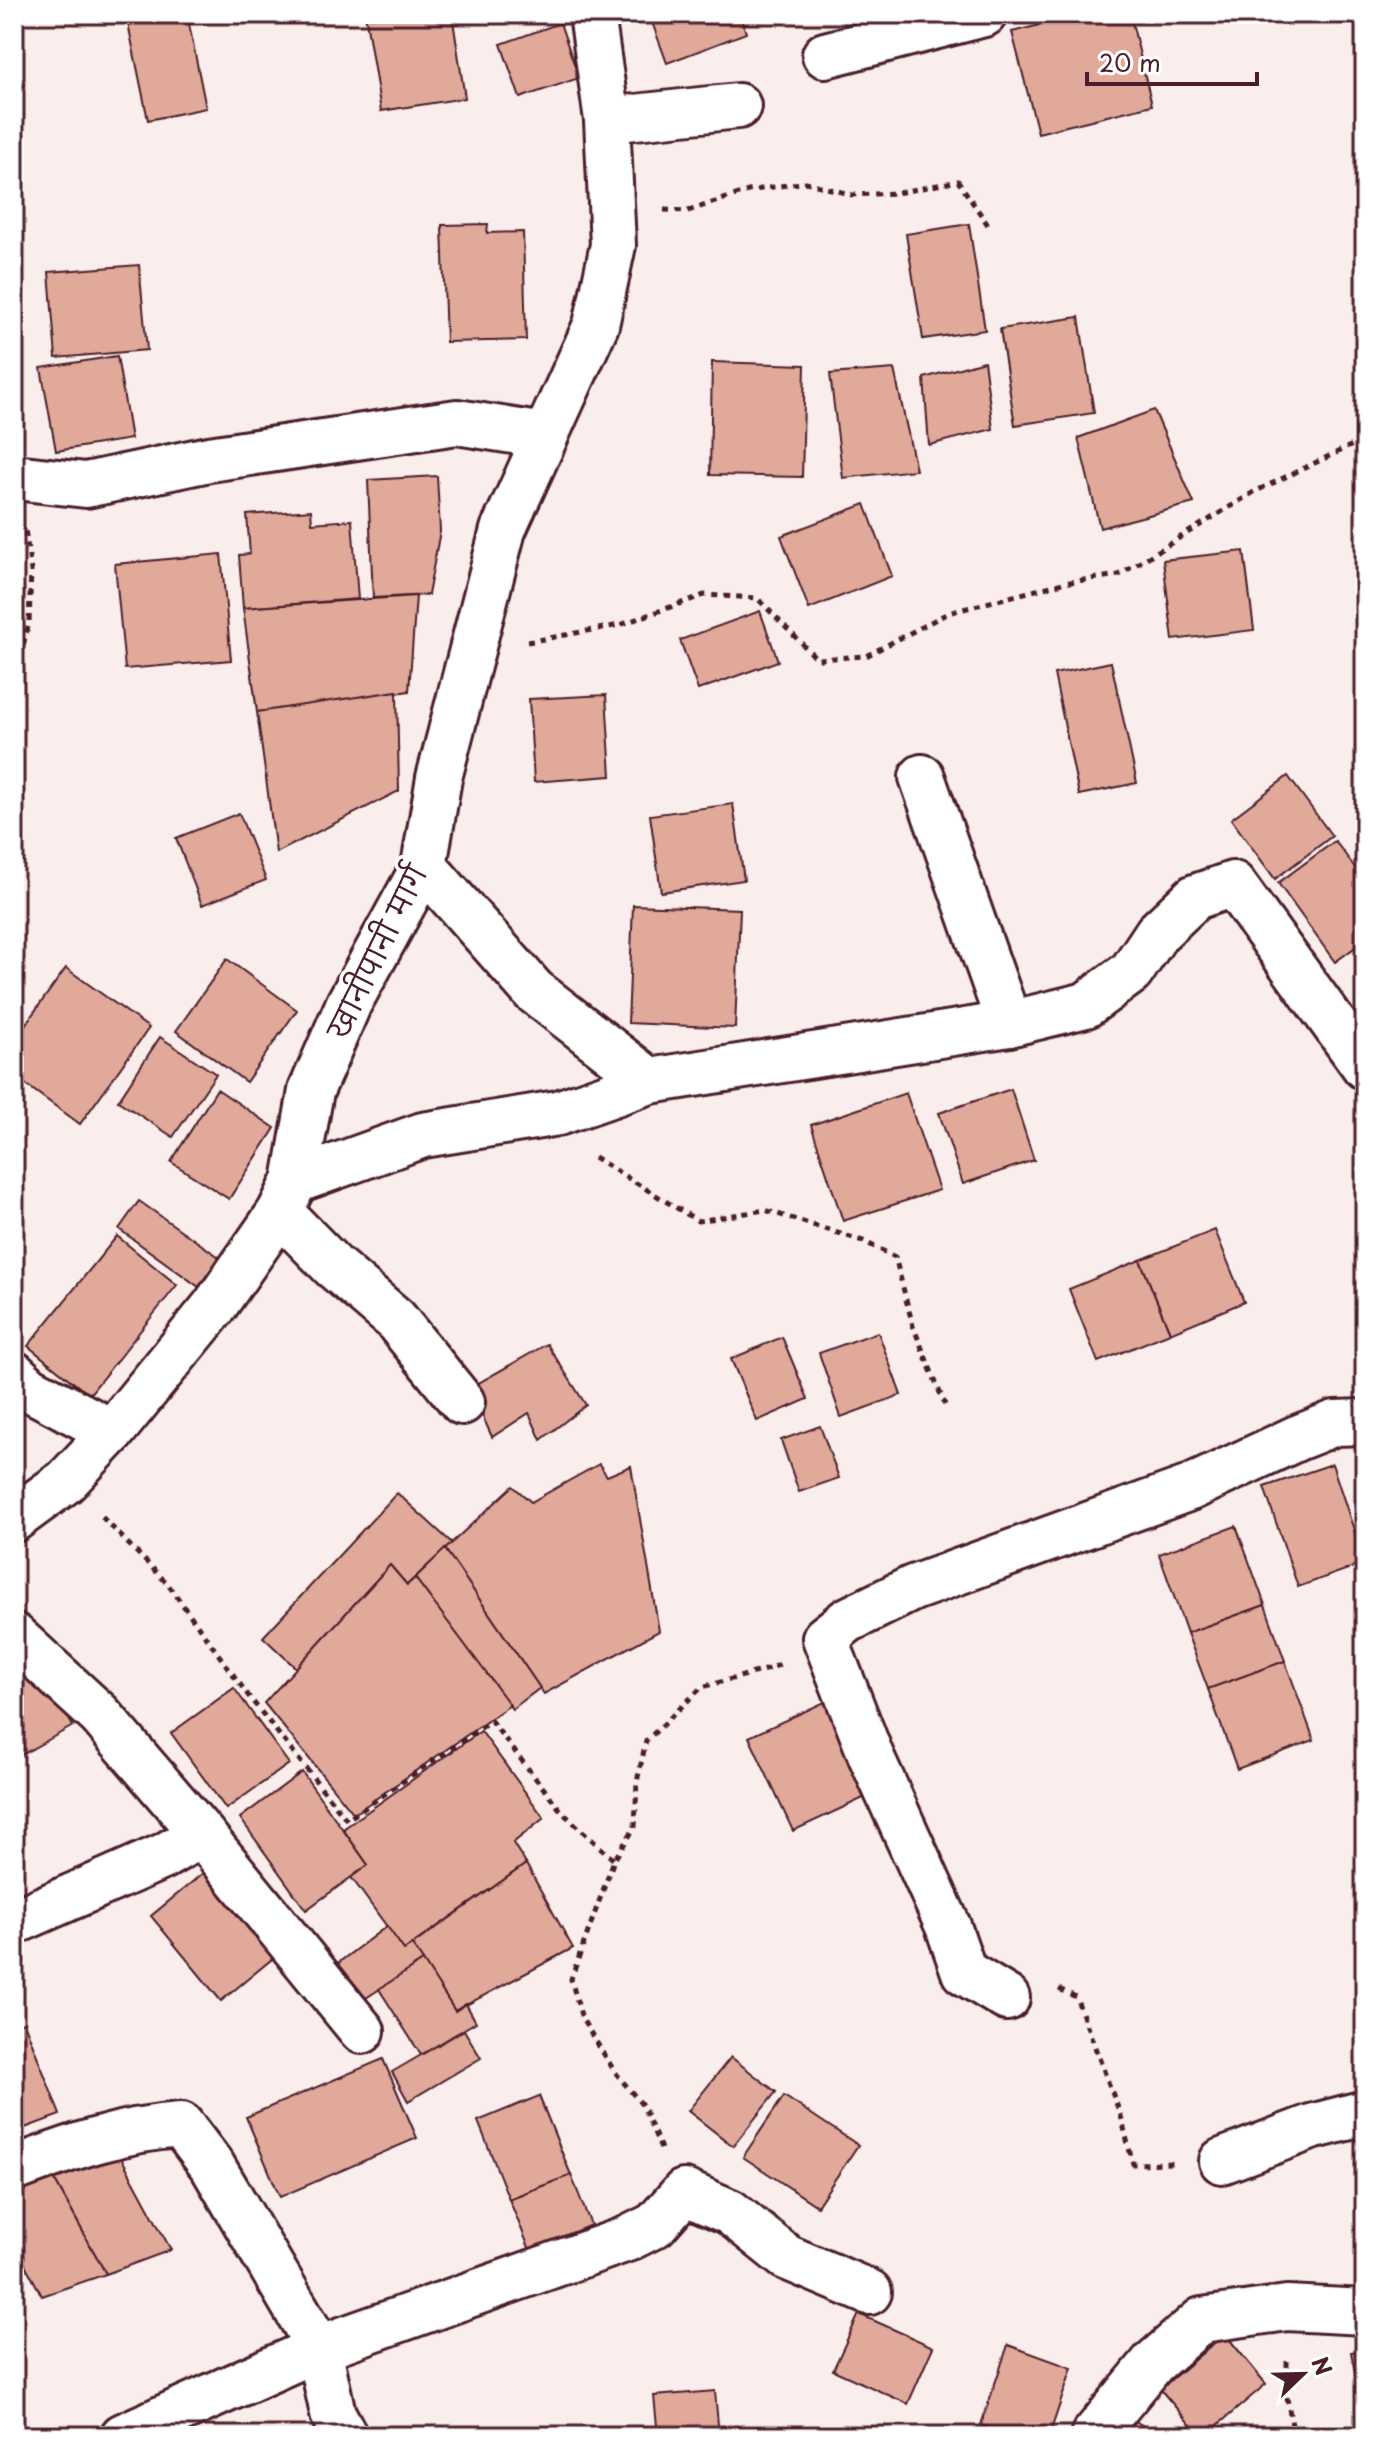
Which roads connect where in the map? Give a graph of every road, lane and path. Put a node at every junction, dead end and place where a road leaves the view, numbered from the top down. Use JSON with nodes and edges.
{"nodes":[{"id":1,"x":592,"y":14,"type":"edge"},
{"id":2,"x":984,"y":14,"type":"edge"},
{"id":3,"x":825,"y":55,"type":"dead end"},
{"id":4,"x":738,"y":106,"type":"dead end"},
{"id":5,"x":607,"y":120,"type":"junction"},
{"id":6,"x":611,"y":210,"type":"junction"},
{"id":7,"x":988,"y":225,"type":"dead end"},
{"id":8,"x":545,"y":436,"type":"junction"},
{"id":9,"x":1365,"y":439,"type":"edge"},
{"id":10,"x":16,"y":478,"type":"edge"},
{"id":11,"x":471,"y":650,"type":"junction"},
{"id":12,"x":14,"y":679,"type":"edge"},
{"id":13,"x":922,"y":777,"type":"dead end"},
{"id":14,"x":424,"y":866,"type":"junction"},
{"id":15,"x":1009,"y":1024,"type":"junction"},
{"id":16,"x":1362,"y":1056,"type":"edge"},
{"id":17,"x":650,"y":1081,"type":"junction"},
{"id":18,"x":558,"y":1113,"type":"junction"},
{"id":19,"x":287,"y":1197,"type":"junction"},
{"id":20,"x":14,"y":1374,"type":"edge"},
{"id":21,"x":462,"y":1402,"type":"dead end"},
{"id":22,"x":945,"y":1405,"type":"dead end"},
{"id":23,"x":1365,"y":1422,"type":"edge"},
{"id":24,"x":112,"y":1432,"type":"junction"},
{"id":25,"x":66,"y":1481,"type":"junction"},
{"id":26,"x":14,"y":1519,"type":"edge"},
{"id":27,"x":14,"y":1636,"type":"edge"},
{"id":28,"x":825,"y":1638,"type":"junction"},
{"id":29,"x":202,"y":1834,"type":"junction"},
{"id":30,"x":614,"y":1860,"type":"junction"},
{"id":31,"x":14,"y":1922,"type":"edge"},
{"id":32,"x":1007,"y":1998,"type":"joint"},
{"id":33,"x":362,"y":2031,"type":"dead end"},
{"id":34,"x":1365,"y":2113,"type":"edge"},
{"id":35,"x":1222,"y":2161,"type":"joint"},
{"id":36,"x":14,"y":2169,"type":"edge"},
{"id":37,"x":684,"y":2192,"type":"junction"},
{"id":38,"x":869,"y":2292,"type":"dead end"},
{"id":39,"x":1287,"y":2308,"type":"junction"},
{"id":40,"x":1365,"y":2312,"type":"edge"},
{"id":41,"x":319,"y":2348,"type":"junction"},
{"id":42,"x":123,"y":2436,"type":"edge"},
{"id":43,"x":345,"y":2436,"type":"edge"},
{"id":44,"x":1093,"y":2436,"type":"edge"},
{"id":45,"x":1294,"y":2436,"type":"edge"}],
"edges":[{"from":1,"to":5,"type":"street","name":"खानीपानी मार्ग"},
{"from":2,"to":3,"type":"street"},
{"from":4,"to":5,"type":"street"},
{"from":5,"to":6,"type":"street","name":"खानीपानी मार्ग"},
{"from":6,"to":7,"type":"path"},
{"from":6,"to":8,"type":"street","name":"खानीपानी मार्ग"},
{"from":8,"to":10,"type":"street"},
{"from":8,"to":11,"type":"street","name":"खानीपानी मार्ग"},
{"from":9,"to":11,"type":"path"},
{"from":10,"to":12,"type":"path"},
{"from":11,"to":14,"type":"street","name":"खानीपानी मार्ग"},
{"from":13,"to":15,"type":"street"},
{"from":14,"to":17,"type":"street"},
{"from":14,"to":19,"type":"street","name":"खानीपानी मार्ग"},
{"from":15,"to":16,"type":"street"},
{"from":15,"to":17,"type":"street"},
{"from":17,"to":18,"type":"street"},
{"from":18,"to":19,"type":"street"},
{"from":18,"to":22,"type":"path"},
{"from":19,"to":21,"type":"street"},
{"from":19,"to":24,"type":"street","name":"खानीपानी मार्ग"},
{"from":20,"to":24,"type":"street"},
{"from":23,"to":28,"type":"street"},
{"from":24,"to":25,"type":"street","name":"खानीपानी मार्ग"},
{"from":25,"to":26,"type":"street","name":"खानीपानी मार्ग"},
{"from":25,"to":30,"type":"path"},
{"from":27,"to":29,"type":"street"},
{"from":28,"to":30,"type":"path"},
{"from":28,"to":32,"type":"street"},
{"from":29,"to":31,"type":"street"},
{"from":29,"to":33,"type":"street"},
{"from":30,"to":37,"type":"path"},
{"from":32,"to":35,"type":"path"},
{"from":34,"to":35,"type":"street"},
{"from":36,"to":41,"type":"street"},
{"from":37,"to":38,"type":"street"},
{"from":37,"to":41,"type":"street"},
{"from":39,"to":40,"type":"street"},
{"from":39,"to":44,"type":"street"},
{"from":39,"to":45,"type":"path"},
{"from":41,"to":42,"type":"street"},
{"from":41,"to":43,"type":"street"}]}
